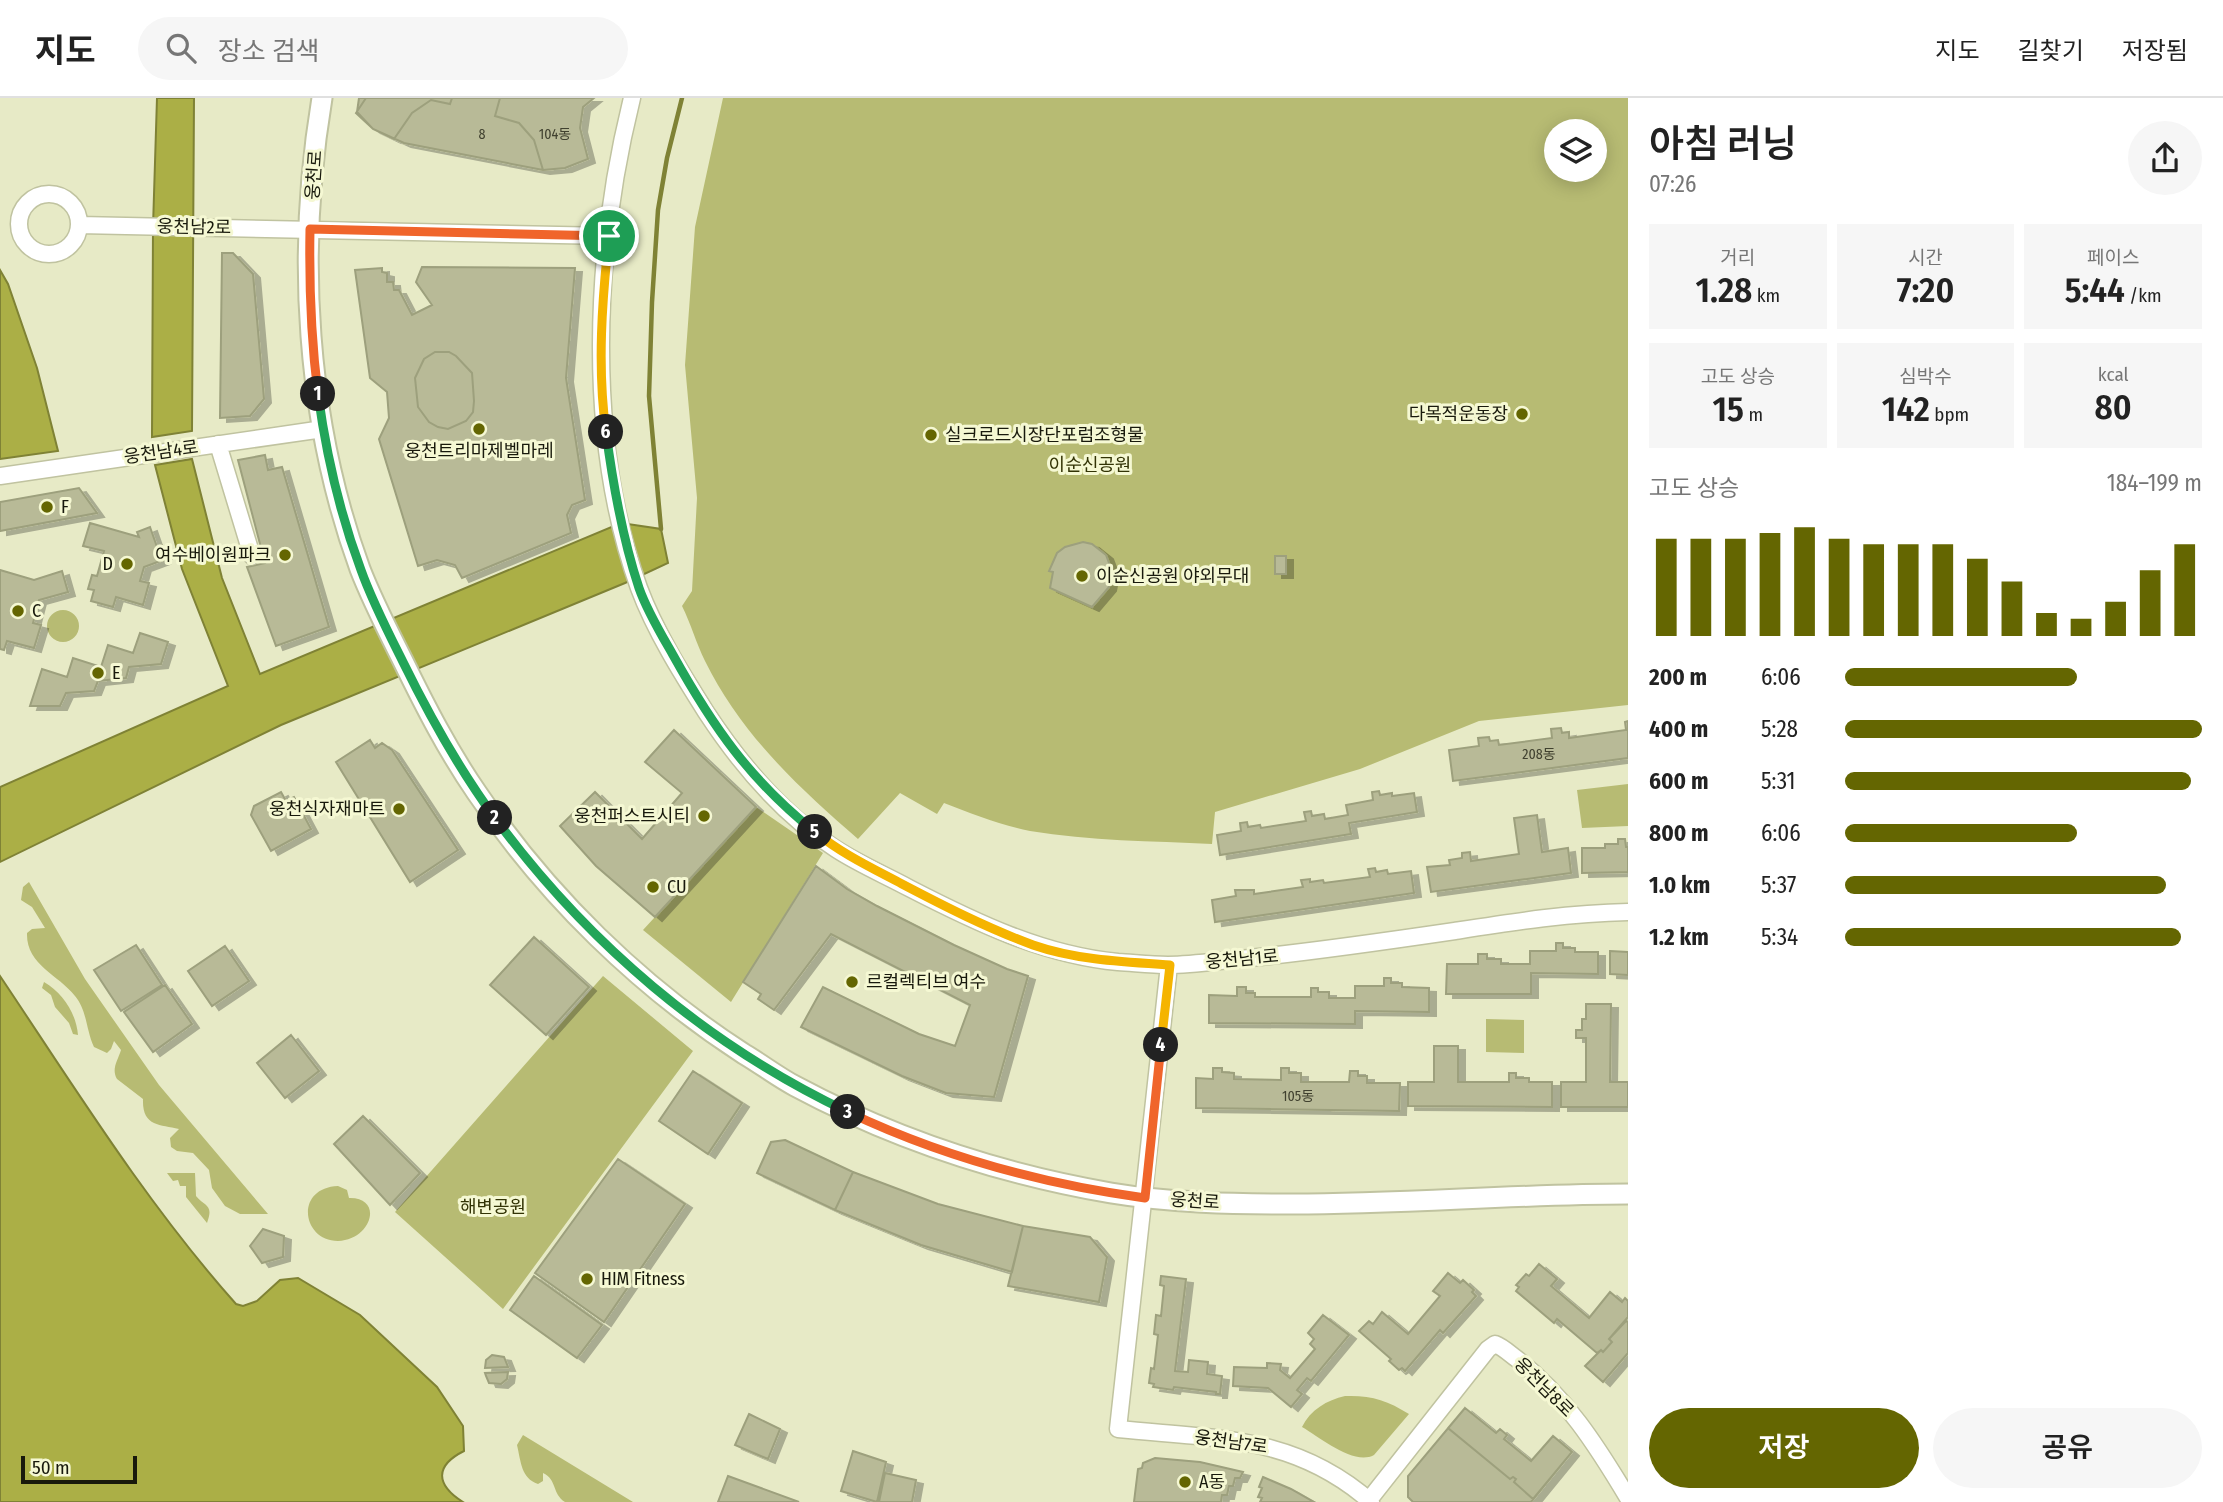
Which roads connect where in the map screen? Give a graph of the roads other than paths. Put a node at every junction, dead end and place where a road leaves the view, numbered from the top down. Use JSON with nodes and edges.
{"nodes":[{"id":1,"x":322,"y":98,"type":"edge"},
{"id":2,"x":632,"y":98,"type":"edge"},
{"id":3,"x":79,"y":226,"type":"dead end"},
{"id":4,"x":310,"y":229,"type":"junction"},
{"id":5,"x":609,"y":236,"type":"junction"},
{"id":6,"x":323,"y":429,"type":"junction"},
{"id":7,"x":218,"y":444,"type":"junction"},
{"id":8,"x":0,"y":476,"type":"edge"},
{"id":9,"x":252,"y":556,"type":"dead end"},
{"id":10,"x":1628,"y":912,"type":"edge"},
{"id":11,"x":1170,"y":965,"type":"junction"},
{"id":12,"x":1628,"y":1194,"type":"edge"},
{"id":13,"x":1145,"y":1198,"type":"junction"},
{"id":14,"x":1628,"y":1498,"type":"edge"},
{"id":15,"x":1370,"y":1501,"type":"edge"}],
"edges":[{"from":1,"to":4,"type":"street","name":"웅천로"},
{"from":2,"to":5,"type":"street"},
{"from":3,"to":4,"type":"street","name":"웅천남2로"},
{"from":4,"to":5,"type":"street","name":"웅천남2로"},
{"from":4,"to":6,"type":"street","name":"웅천로"},
{"from":5,"to":11,"type":"street","name":"웅천남1로"},
{"from":6,"to":7,"type":"street","name":"웅천남4로"},
{"from":6,"to":13,"type":"street","name":"웅천로"},
{"from":7,"to":8,"type":"street","name":"웅천남4로"},
{"from":7,"to":9,"type":"street"},
{"from":10,"to":11,"type":"street","name":"웅천남1로"},
{"from":11,"to":13,"type":"street"},
{"from":12,"to":13,"type":"street","name":"웅천로"},
{"from":13,"to":15,"type":"street","name":"웅천남7로"},
{"from":14,"to":15,"type":"street","name":"웅천남8로"}]}
